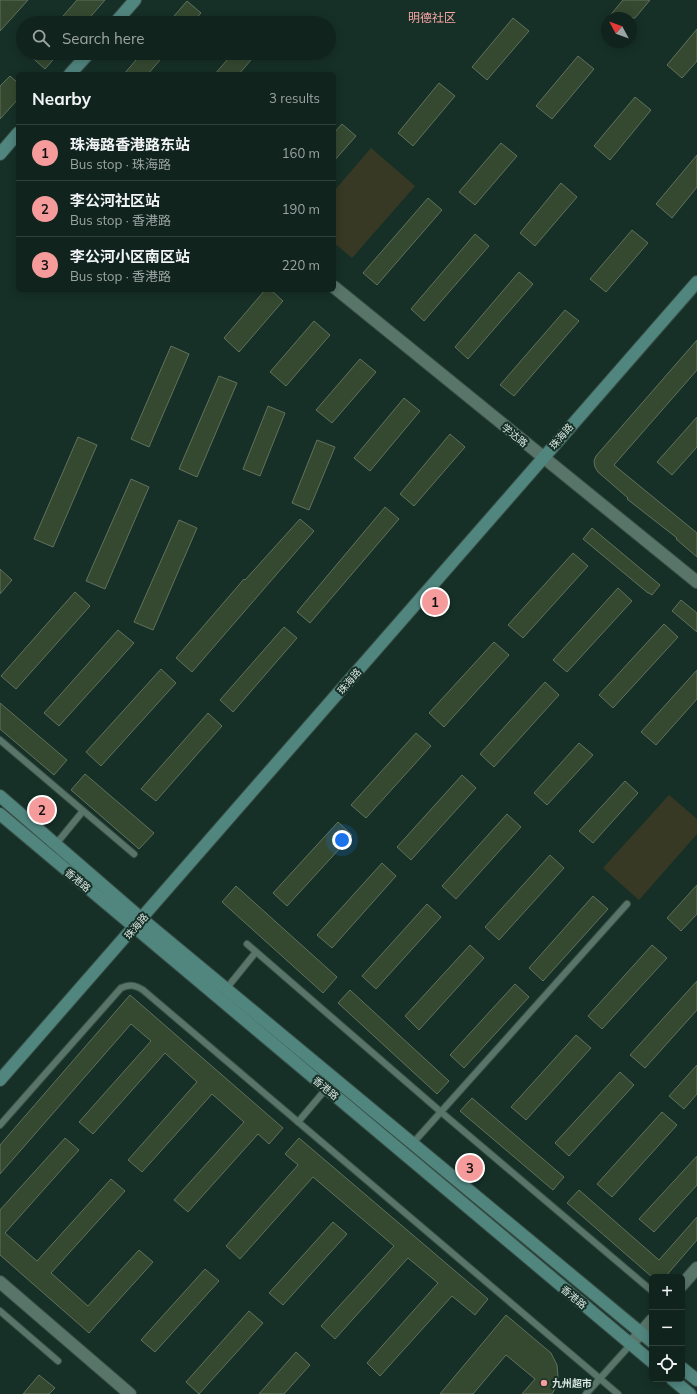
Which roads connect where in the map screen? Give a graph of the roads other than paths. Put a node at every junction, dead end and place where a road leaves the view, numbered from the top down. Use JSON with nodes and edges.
{"nodes":[{"id":1,"x":135,"y":0,"type":"edge"},
{"id":2,"x":121,"y":16,"type":"edge"},
{"id":3,"x":82,"y":60,"type":"edge"},
{"id":4,"x":73,"y":72,"type":"edge"},
{"id":5,"x":16,"y":135,"type":"edge"},
{"id":6,"x":0,"y":154,"type":"edge"},
{"id":7,"x":697,"y":282,"type":"edge"},
{"id":8,"x":336,"y":289,"type":"edge"},
{"id":9,"x":543,"y":457,"type":"junction"},
{"id":10,"x":697,"y":582,"type":"edge"},
{"id":11,"x":0,"y":740,"type":"edge"},
{"id":12,"x":0,"y":796,"type":"edge"},
{"id":13,"x":83,"y":811,"type":"junction"},
{"id":14,"x":0,"y":814,"type":"edge"},
{"id":15,"x":56,"y":844,"type":"junction"},
{"id":16,"x":134,"y":854,"type":"dead end"},
{"id":17,"x":627,"y":904,"type":"dead end"},
{"id":18,"x":142,"y":919,"type":"junction"},
{"id":19,"x":134,"y":928,"type":"junction"},
{"id":20,"x":246,"y":944,"type":"dead end"},
{"id":21,"x":256,"y":952,"type":"junction"},
{"id":22,"x":226,"y":988,"type":"junction"},
{"id":23,"x":0,"y":1080,"type":"edge"},
{"id":24,"x":326,"y":1089,"type":"junction"},
{"id":25,"x":441,"y":1112,"type":"junction"},
{"id":26,"x":298,"y":1122,"type":"junction"},
{"id":27,"x":0,"y":1125,"type":"edge"},
{"id":28,"x":413,"y":1143,"type":"junction"},
{"id":29,"x":697,"y":1268,"type":"edge"},
{"id":30,"x":0,"y":1282,"type":"edge"},
{"id":31,"x":685,"y":1282,"type":"edge"},
{"id":32,"x":649,"y":1288,"type":"edge"},
{"id":33,"x":0,"y":1311,"type":"edge"},
{"id":34,"x":649,"y":1324,"type":"edge"},
{"id":35,"x":641,"y":1333,"type":"junction"},
{"id":36,"x":649,"y":1340,"type":"edge"},
{"id":37,"x":630,"y":1344,"type":"junction"},
{"id":38,"x":649,"y":1360,"type":"edge"},
{"id":39,"x":58,"y":1361,"type":"dead end"},
{"id":40,"x":685,"y":1370,"type":"edge"},
{"id":41,"x":600,"y":1379,"type":"junction"},
{"id":42,"x":697,"y":1380,"type":"edge"},
{"id":43,"x":676,"y":1382,"type":"edge"},
{"id":44,"x":130,"y":1394,"type":"edge"},
{"id":45,"x":586,"y":1394,"type":"edge"},
{"id":46,"x":618,"y":1394,"type":"edge"},
{"id":47,"x":690,"y":1394,"type":"edge"}],
"edges":[{"from":1,"to":2,"type":"main road"},
{"from":3,"to":4,"type":"main road"},
{"from":5,"to":6,"type":"main road"},
{"from":7,"to":9,"type":"main road","name":"珠海路"},
{"from":8,"to":9,"type":"street","name":"学达路"},
{"from":9,"to":10,"type":"street","name":"学达路"},
{"from":9,"to":18,"type":"main road","name":"珠海路"},
{"from":11,"to":13,"type":"lane"},
{"from":12,"to":15,"type":"main road","name":"香港路"},
{"from":13,"to":15,"type":"lane"},
{"from":13,"to":16,"type":"lane"},
{"from":14,"to":19,"type":"main road","name":"香港路"},
{"from":15,"to":18,"type":"main road","name":"香港路"},
{"from":17,"to":25,"type":"lane"},
{"from":18,"to":19,"type":"main road","name":"珠海路"},
{"from":18,"to":22,"type":"main road","name":"香港路"},
{"from":19,"to":23,"type":"main road","name":"珠海路"},
{"from":19,"to":24,"type":"main road","name":"香港路"},
{"from":20,"to":21,"type":"lane"},
{"from":21,"to":22,"type":"lane"},
{"from":21,"to":25,"type":"lane"},
{"from":22,"to":28,"type":"main road","name":"香港路"},
{"from":24,"to":26,"type":"lane"},
{"from":24,"to":37,"type":"main road","name":"香港路"},
{"from":25,"to":28,"type":"lane"},
{"from":25,"to":32,"type":"lane"},
{"from":26,"to":27,"type":"lane"},
{"from":26,"to":41,"type":"lane"},
{"from":28,"to":35,"type":"main road","name":"香港路"},
{"from":29,"to":31,"type":"street"},
{"from":30,"to":44,"type":"street"},
{"from":33,"to":39,"type":"lane"},
{"from":34,"to":35,"type":"street"},
{"from":35,"to":36,"type":"main road","name":"香港路"},
{"from":35,"to":37,"type":"street"},
{"from":37,"to":38,"type":"main road","name":"香港路"},
{"from":37,"to":41,"type":"lane"},
{"from":40,"to":42,"type":"main road"},
{"from":41,"to":45,"type":"lane"},
{"from":41,"to":46,"type":"lane"},
{"from":43,"to":47,"type":"main road"}]}
